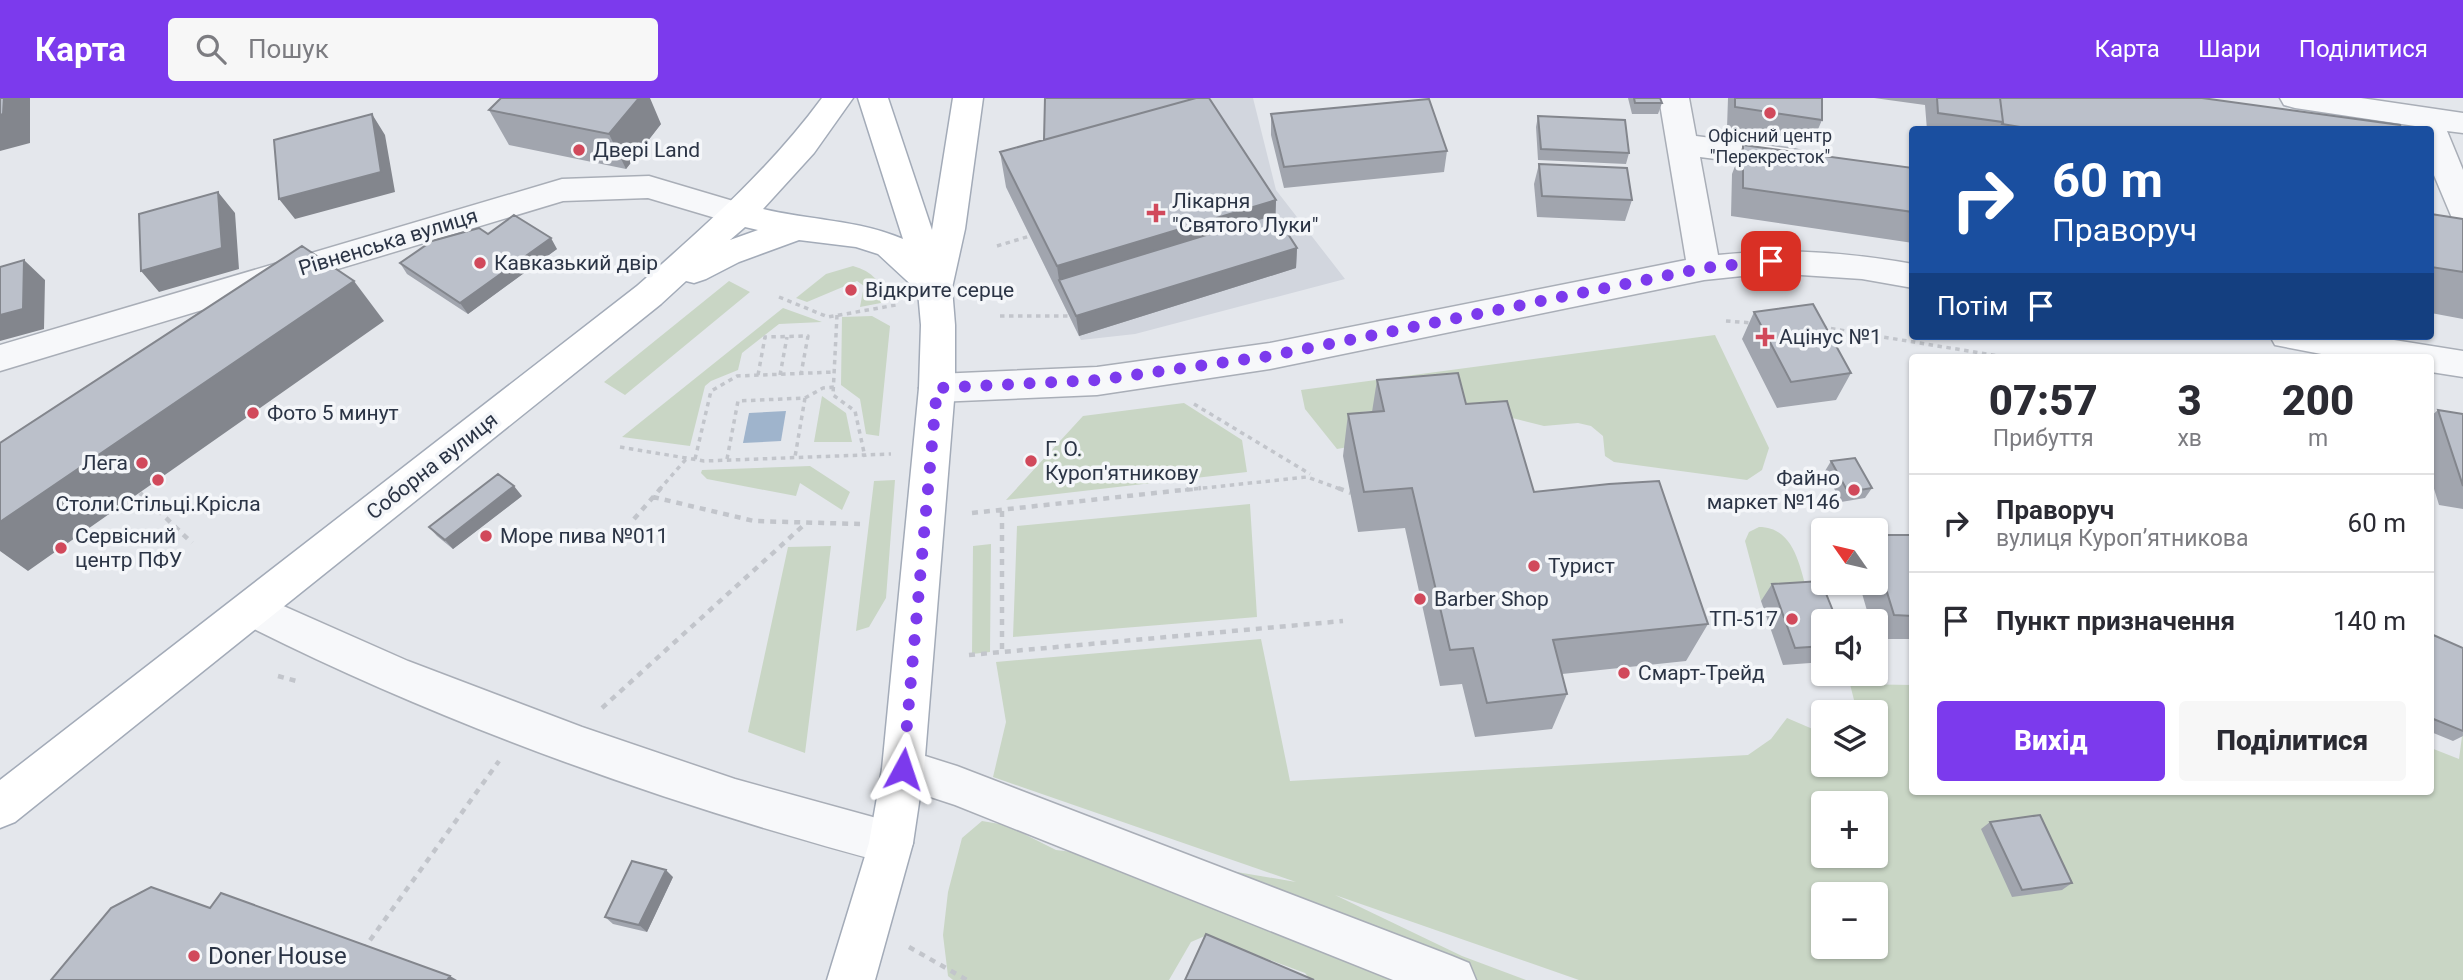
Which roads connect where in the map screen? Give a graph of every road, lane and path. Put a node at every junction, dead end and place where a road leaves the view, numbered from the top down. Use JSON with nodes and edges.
{"nodes":[{"id":1,"x":838,"y":98,"type":"edge"},
{"id":2,"x":873,"y":98,"type":"edge"},
{"id":3,"x":968,"y":98,"type":"edge"},
{"id":4,"x":1674,"y":98,"type":"edge"},
{"id":5,"x":2295,"y":98,"type":"edge"},
{"id":6,"x":2427,"y":118,"type":"junction"},
{"id":7,"x":2463,"y":122,"type":"edge"},
{"id":8,"x":2430,"y":126,"type":"edge"},
{"id":9,"x":2434,"y":136,"type":"edge"},
{"id":10,"x":1681,"y":144,"type":"junction"},
{"id":11,"x":1817,"y":162,"type":"edge"},
{"id":12,"x":2463,"y":210,"type":"edge"},
{"id":13,"x":739,"y":214,"type":"junction"},
{"id":14,"x":797,"y":228,"type":"junction"},
{"id":15,"x":1030,"y":236,"type":"edge"},
{"id":16,"x":997,"y":246,"type":"dead end"},
{"id":17,"x":1704,"y":268,"type":"junction"},
{"id":18,"x":1909,"y":275,"type":"edge"},
{"id":19,"x":935,"y":288,"type":"junction"},
{"id":20,"x":649,"y":295,"type":"junction"},
{"id":21,"x":779,"y":297,"type":"dead end"},
{"id":22,"x":898,"y":305,"type":"dead end"},
{"id":23,"x":837,"y":316,"type":"junction"},
{"id":24,"x":1000,"y":316,"type":"dead end"},
{"id":25,"x":1069,"y":316,"type":"edge"},
{"id":26,"x":1726,"y":321,"type":"dead end"},
{"id":27,"x":1767,"y":323,"type":"edge"},
{"id":28,"x":1820,"y":327,"type":"edge"},
{"id":29,"x":787,"y":337,"type":"junction"},
{"id":30,"x":2312,"y":340,"type":"edge"},
{"id":31,"x":1986,"y":354,"type":"edge"},
{"id":32,"x":2400,"y":354,"type":"edge"},
{"id":33,"x":0,"y":358,"type":"edge"},
{"id":34,"x":2434,"y":359,"type":"edge"},
{"id":35,"x":2463,"y":364,"type":"edge"},
{"id":36,"x":835,"y":372,"type":"junction"},
{"id":37,"x":801,"y":374,"type":"junction"},
{"id":38,"x":758,"y":375,"type":"junction"},
{"id":39,"x":780,"y":375,"type":"junction"},
{"id":40,"x":834,"y":387,"type":"junction"},
{"id":41,"x":937,"y":388,"type":"junction"},
{"id":42,"x":805,"y":398,"type":"junction"},
{"id":43,"x":1194,"y":404,"type":"dead end"},
{"id":44,"x":620,"y":447,"type":"dead end"},
{"id":45,"x":891,"y":453,"type":"dead end"},
{"id":46,"x":795,"y":457,"type":"junction"},
{"id":47,"x":865,"y":457,"type":"junction"},
{"id":48,"x":687,"y":458,"type":"junction"},
{"id":49,"x":695,"y":459,"type":"junction"},
{"id":50,"x":727,"y":459,"type":"junction"},
{"id":51,"x":1310,"y":474,"type":"dead end"},
{"id":52,"x":140,"y":492,"type":"dead end"},
{"id":53,"x":1351,"y":494,"type":"dead end"},
{"id":54,"x":653,"y":497,"type":"junction"},
{"id":55,"x":1002,"y":511,"type":"junction"},
{"id":56,"x":972,"y":513,"type":"dead end"},
{"id":57,"x":634,"y":519,"type":"dead end"},
{"id":58,"x":806,"y":523,"type":"junction"},
{"id":59,"x":860,"y":524,"type":"dead end"},
{"id":60,"x":192,"y":542,"type":"dead end"},
{"id":61,"x":252,"y":609,"type":"junction"},
{"id":62,"x":1343,"y":621,"type":"dead end"},
{"id":63,"x":1002,"y":653,"type":"junction"},
{"id":64,"x":969,"y":655,"type":"dead end"},
{"id":65,"x":565,"y":741,"type":"junction"},
{"id":66,"x":903,"y":769,"type":"junction"},
{"id":67,"x":0,"y":807,"type":"edge"},
{"id":68,"x":891,"y":844,"type":"junction"},
{"id":69,"x":869,"y":918,"type":"junction"},
{"id":70,"x":362,"y":950,"type":"edge"},
{"id":71,"x":851,"y":980,"type":"edge"},
{"id":72,"x":967,"y":980,"type":"edge"},
{"id":73,"x":1452,"y":980,"type":"edge"}],
"edges":[{"from":1,"to":13,"type":"main road","name":"Соборна вулиця"},
{"from":2,"to":19,"type":"main road"},
{"from":3,"to":19,"type":"main road"},
{"from":4,"to":10,"type":"street"},
{"from":5,"to":6,"type":"street"},
{"from":6,"to":7,"type":"street"},
{"from":6,"to":8,"type":"street"},
{"from":9,"to":12,"type":"street"},
{"from":10,"to":11,"type":"street"},
{"from":10,"to":17,"type":"street"},
{"from":13,"to":14,"type":"main road"},
{"from":13,"to":20,"type":"main road","name":"Соборна вулиця"},
{"from":13,"to":33,"type":"street","name":"Рівненська вулиця"},
{"from":14,"to":19,"type":"main road"},
{"from":14,"to":20,"type":"main road"},
{"from":15,"to":16,"type":"path"},
{"from":17,"to":18,"type":"street"},
{"from":17,"to":41,"type":"street"},
{"from":19,"to":41,"type":"main road"},
{"from":20,"to":61,"type":"main road","name":"Соборна вулиця"},
{"from":21,"to":23,"type":"path"},
{"from":22,"to":23,"type":"path"},
{"from":23,"to":36,"type":"path"},
{"from":24,"to":25,"type":"path"},
{"from":26,"to":27,"type":"path"},
{"from":28,"to":31,"type":"path"},
{"from":29,"to":37,"type":"path"},
{"from":29,"to":38,"type":"path"},
{"from":29,"to":39,"type":"path"},
{"from":30,"to":32,"type":"street"},
{"from":34,"to":35,"type":"street"},
{"from":36,"to":37,"type":"path"},
{"from":36,"to":40,"type":"path"},
{"from":37,"to":39,"type":"path"},
{"from":38,"to":39,"type":"path"},
{"from":38,"to":49,"type":"path"},
{"from":40,"to":42,"type":"path"},
{"from":40,"to":47,"type":"path"},
{"from":41,"to":66,"type":"main road"},
{"from":42,"to":46,"type":"path"},
{"from":42,"to":50,"type":"path"},
{"from":43,"to":51,"type":"path"},
{"from":44,"to":48,"type":"path"},
{"from":45,"to":47,"type":"path"},
{"from":46,"to":47,"type":"path"},
{"from":46,"to":50,"type":"path"},
{"from":48,"to":49,"type":"path"},
{"from":48,"to":54,"type":"path"},
{"from":49,"to":50,"type":"path"},
{"from":52,"to":60,"type":"path"},
{"from":53,"to":55,"type":"path"},
{"from":54,"to":57,"type":"path"},
{"from":54,"to":58,"type":"path"},
{"from":55,"to":56,"type":"path"},
{"from":55,"to":63,"type":"path"},
{"from":58,"to":59,"type":"path"},
{"from":58,"to":65,"type":"path"},
{"from":61,"to":65,"type":"street"},
{"from":61,"to":67,"type":"main road","name":"Соборна вулиця"},
{"from":62,"to":63,"type":"path"},
{"from":63,"to":64,"type":"path"},
{"from":65,"to":68,"type":"street"},
{"from":65,"to":70,"type":"path"},
{"from":66,"to":68,"type":"main road"},
{"from":66,"to":73,"type":"street"},
{"from":68,"to":69,"type":"main road"},
{"from":69,"to":71,"type":"main road"},
{"from":69,"to":72,"type":"path"}]}
